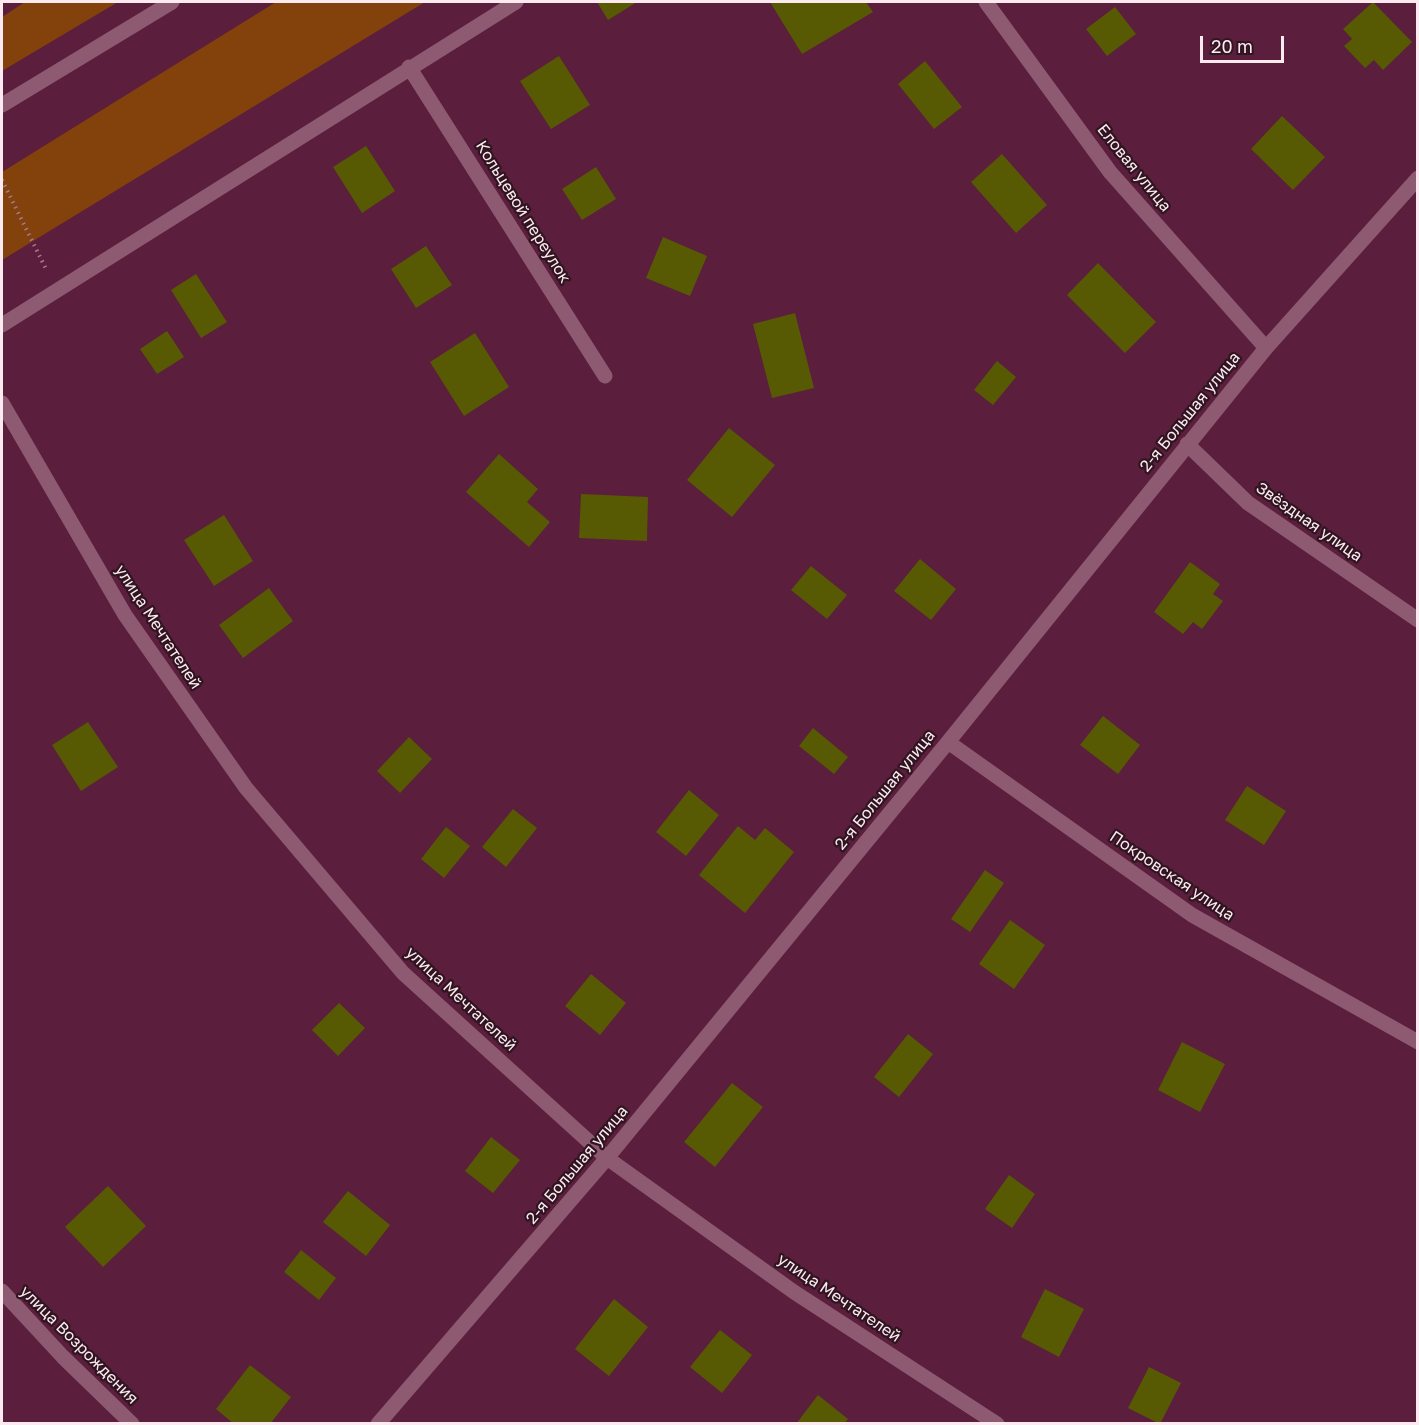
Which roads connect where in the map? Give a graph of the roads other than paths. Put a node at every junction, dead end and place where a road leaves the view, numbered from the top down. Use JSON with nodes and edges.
{"nodes":[{"id":1,"x":172,"y":2,"type":"edge"},
{"id":2,"x":516,"y":2,"type":"edge"},
{"id":3,"x":986,"y":2,"type":"edge"},
{"id":4,"x":409,"y":67,"type":"junction"},
{"id":5,"x":2,"y":105,"type":"edge"},
{"id":6,"x":1418,"y":178,"type":"edge"},
{"id":7,"x":2,"y":325,"type":"edge"},
{"id":8,"x":1266,"y":348,"type":"junction"},
{"id":9,"x":605,"y":375,"type":"dead end"},
{"id":10,"x":2,"y":403,"type":"edge"},
{"id":11,"x":1187,"y":444,"type":"junction"},
{"id":12,"x":1418,"y":620,"type":"edge"},
{"id":13,"x":948,"y":742,"type":"junction"},
{"id":14,"x":1418,"y":1042,"type":"edge"},
{"id":15,"x":607,"y":1158,"type":"junction"},
{"id":16,"x":2,"y":1291,"type":"edge"},
{"id":17,"x":132,"y":1424,"type":"edge"},
{"id":18,"x":378,"y":1424,"type":"edge"},
{"id":19,"x":997,"y":1424,"type":"edge"}],
"edges":[{"from":1,"to":5,"type":"street"},
{"from":2,"to":4,"type":"street"},
{"from":3,"to":8,"type":"street","name":"Еловая улица"},
{"from":4,"to":7,"type":"street"},
{"from":4,"to":9,"type":"street","name":"Кольцевой переулок"},
{"from":6,"to":8,"type":"street","name":"2-я Большая улица"},
{"from":8,"to":11,"type":"street","name":"2-я Большая улица"},
{"from":10,"to":15,"type":"street","name":"улица Мечтателей"},
{"from":11,"to":12,"type":"street","name":"Звёздная улица"},
{"from":11,"to":13,"type":"street","name":"2-я Большая улица"},
{"from":13,"to":14,"type":"street","name":"Покровская улица"},
{"from":13,"to":15,"type":"street","name":"2-я Большая улица"},
{"from":15,"to":18,"type":"street","name":"2-я Большая улица"},
{"from":15,"to":19,"type":"street","name":"улица Мечтателей"},
{"from":16,"to":17,"type":"street","name":"улица Возрождения"}]}
